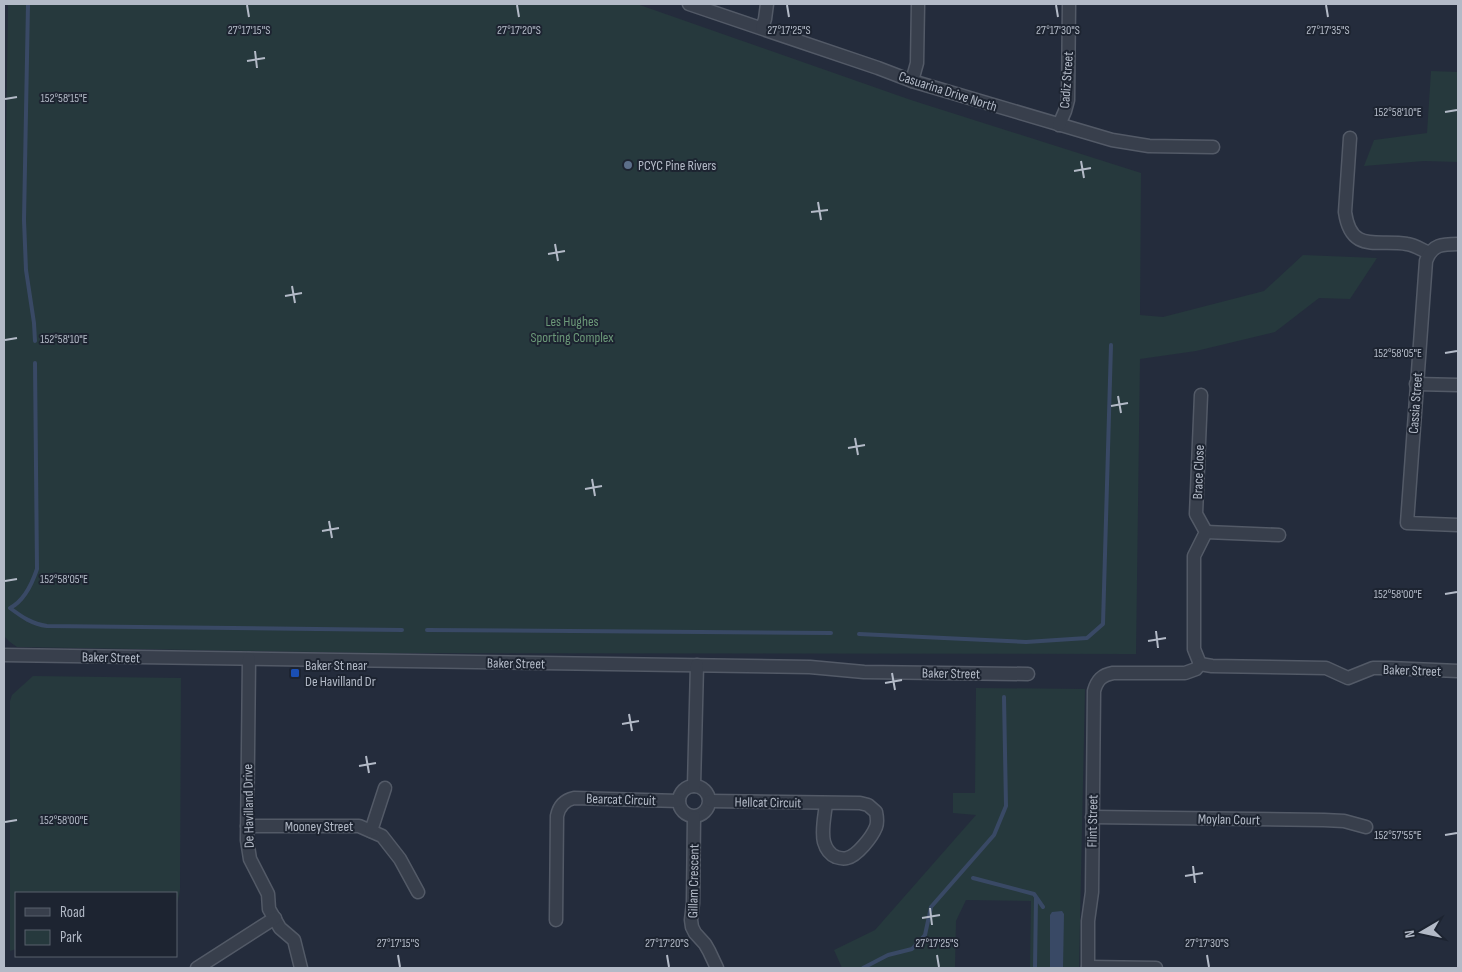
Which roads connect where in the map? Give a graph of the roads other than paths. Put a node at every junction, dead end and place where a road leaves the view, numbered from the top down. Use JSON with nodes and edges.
{"nodes":[{"id":1,"x":689,"y":4,"type":"edge"},
{"id":2,"x":767,"y":4,"type":"edge"},
{"id":3,"x":918,"y":4,"type":"edge"},
{"id":4,"x":1068,"y":4,"type":"edge"},
{"id":5,"x":762,"y":28,"type":"junction"},
{"id":6,"x":912,"y":81,"type":"junction"},
{"id":7,"x":1059,"y":125,"type":"junction"},
{"id":8,"x":1350,"y":138,"type":"dead end"},
{"id":9,"x":1213,"y":147,"type":"dead end"},
{"id":10,"x":1458,"y":244,"type":"edge"},
{"id":11,"x":1429,"y":253,"type":"junction"},
{"id":12,"x":1416,"y":384,"type":"junction"},
{"id":13,"x":1458,"y":385,"type":"edge"},
{"id":14,"x":1202,"y":395,"type":"dead end"},
{"id":15,"x":1458,"y":525,"type":"edge"},
{"id":16,"x":1206,"y":532,"type":"junction"},
{"id":17,"x":1279,"y":535,"type":"dead end"},
{"id":18,"x":4,"y":655,"type":"edge"},
{"id":19,"x":249,"y":659,"type":"junction"},
{"id":20,"x":1200,"y":664,"type":"junction"},
{"id":21,"x":697,"y":666,"type":"junction"},
{"id":22,"x":1458,"y":671,"type":"edge"},
{"id":23,"x":1028,"y":674,"type":"dead end"},
{"id":24,"x":1103,"y":676,"type":"joint"},
{"id":25,"x":694,"y":786,"type":"junction"},
{"id":26,"x":385,"y":788,"type":"dead end"},
{"id":27,"x":679,"y":801,"type":"junction"},
{"id":28,"x":710,"y":801,"type":"junction"},
{"id":29,"x":826,"y":803,"type":"junction"},
{"id":30,"x":694,"y":817,"type":"junction"},
{"id":31,"x":1092,"y":817,"type":"junction"},
{"id":32,"x":247,"y":826,"type":"junction"},
{"id":33,"x":1366,"y":827,"type":"dead end"},
{"id":34,"x":371,"y":831,"type":"junction"},
{"id":35,"x":418,"y":892,"type":"dead end"},
{"id":36,"x":275,"y":918,"type":"junction"},
{"id":37,"x":556,"y":920,"type":"dead end"},
{"id":38,"x":197,"y":968,"type":"edge"},
{"id":39,"x":301,"y":968,"type":"edge"},
{"id":40,"x":717,"y":968,"type":"edge"},
{"id":41,"x":1088,"y":968,"type":"edge"},
{"id":42,"x":1156,"y":968,"type":"edge"}],
"edges":[{"from":1,"to":5,"type":"street","name":"Casuarina Drive North"},
{"from":2,"to":5,"type":"street"},
{"from":3,"to":6,"type":"street"},
{"from":4,"to":7,"type":"street","name":"Cadiz Street"},
{"from":5,"to":6,"type":"street","name":"Casuarina Drive North"},
{"from":6,"to":7,"type":"street","name":"Casuarina Drive North"},
{"from":7,"to":9,"type":"street","name":"Casuarina Drive North"},
{"from":8,"to":11,"type":"street"},
{"from":10,"to":11,"type":"street"},
{"from":11,"to":12,"type":"street","name":"Cassia Street"},
{"from":12,"to":13,"type":"street"},
{"from":12,"to":15,"type":"street","name":"Cassia Street"},
{"from":14,"to":16,"type":"street","name":"Brace Close"},
{"from":16,"to":17,"type":"street"},
{"from":16,"to":20,"type":"street"},
{"from":18,"to":19,"type":"street","name":"Baker Street"},
{"from":19,"to":21,"type":"street","name":"Baker Street"},
{"from":19,"to":32,"type":"street","name":"De Havilland Drive"},
{"from":20,"to":22,"type":"street","name":"Baker Street"},
{"from":20,"to":24,"type":"street","name":"Baker Street"},
{"from":21,"to":23,"type":"street","name":"Baker Street"},
{"from":21,"to":25,"type":"street"},
{"from":24,"to":31,"type":"street","name":"Flint Street"},
{"from":25,"to":27,"type":"street"},
{"from":25,"to":28,"type":"street"},
{"from":26,"to":34,"type":"street"},
{"from":27,"to":30,"type":"street"},
{"from":27,"to":37,"type":"street","name":"Bearcat Circuit"},
{"from":28,"to":29,"type":"street","name":"Hellcat Circuit"},
{"from":28,"to":30,"type":"street"},
{"from":29,"to":29,"type":"street","name":"Hellcat Circuit"},
{"from":30,"to":40,"type":"street","name":"Gillam Crescent"},
{"from":31,"to":33,"type":"street","name":"Moylan Court"},
{"from":31,"to":41,"type":"street","name":"Flint Street"},
{"from":32,"to":34,"type":"street","name":"Mooney Street"},
{"from":32,"to":36,"type":"street","name":"De Havilland Drive"},
{"from":34,"to":35,"type":"street","name":"Mooney Street"},
{"from":36,"to":38,"type":"street"},
{"from":36,"to":39,"type":"street","name":"De Havilland Drive"},
{"from":41,"to":42,"type":"street"}]}
